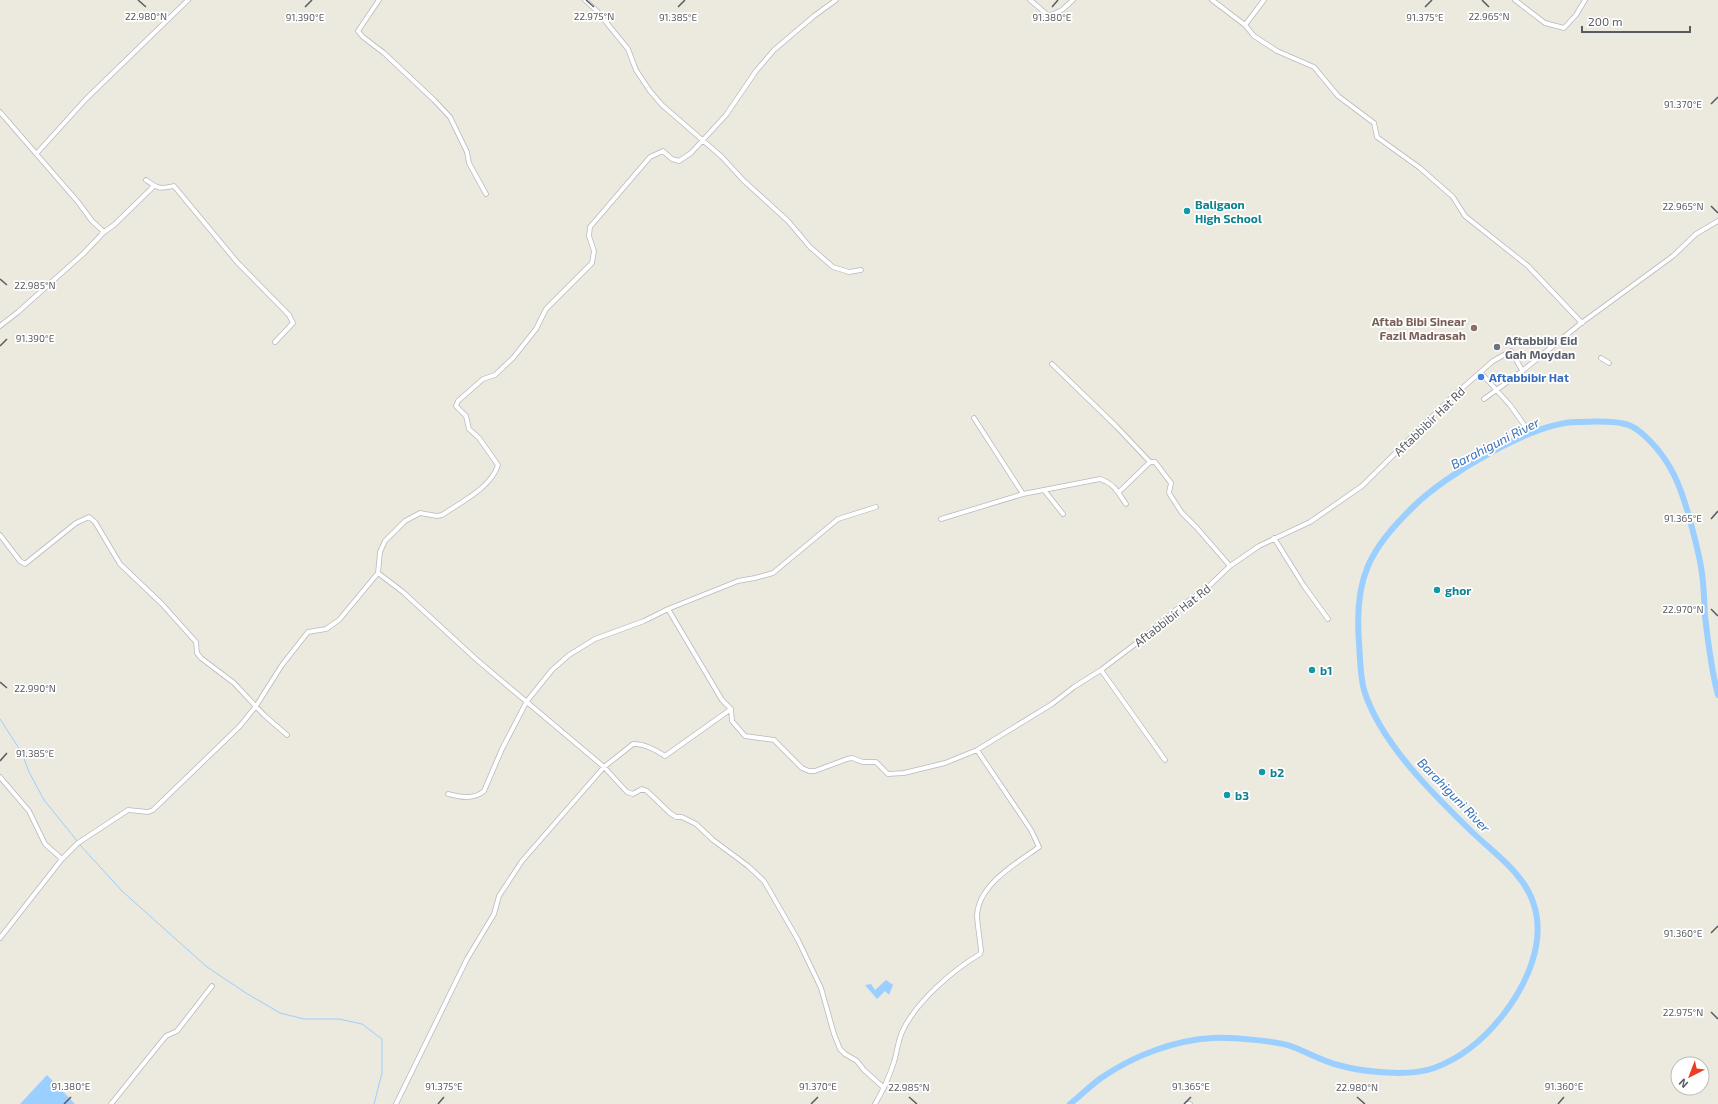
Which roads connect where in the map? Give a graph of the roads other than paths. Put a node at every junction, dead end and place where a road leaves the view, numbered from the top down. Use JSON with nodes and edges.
{"nodes":[{"id":1,"x":188,"y":0,"type":"edge"},
{"id":2,"x":379,"y":0,"type":"edge"},
{"id":3,"x":585,"y":0,"type":"edge"},
{"id":4,"x":836,"y":0,"type":"edge"},
{"id":5,"x":1030,"y":0,"type":"edge"},
{"id":6,"x":1073,"y":0,"type":"edge"},
{"id":7,"x":1212,"y":0,"type":"edge"},
{"id":8,"x":1264,"y":0,"type":"edge"},
{"id":9,"x":1515,"y":0,"type":"edge"},
{"id":10,"x":1586,"y":0,"type":"edge"},
{"id":11,"x":1245,"y":25,"type":"junction"},
{"id":12,"x":0,"y":112,"type":"edge"},
{"id":13,"x":703,"y":141,"type":"junction"},
{"id":14,"x":37,"y":153,"type":"junction"},
{"id":15,"x":146,"y":180,"type":"dead end"},
{"id":16,"x":154,"y":187,"type":"junction"},
{"id":17,"x":486,"y":194,"type":"dead end"},
{"id":18,"x":1718,"y":221,"type":"edge"},
{"id":19,"x":104,"y":232,"type":"junction"},
{"id":20,"x":860,"y":270,"type":"dead end"},
{"id":21,"x":1582,"y":323,"type":"junction"},
{"id":22,"x":0,"y":326,"type":"edge"},
{"id":23,"x":275,"y":342,"type":"dead end"},
{"id":24,"x":1601,"y":358,"type":"dead end"},
{"id":25,"x":1609,"y":363,"type":"dead end"},
{"id":26,"x":1052,"y":364,"type":"dead end"},
{"id":27,"x":1522,"y":370,"type":"junction"},
{"id":28,"x":1481,"y":373,"type":"junction"},
{"id":29,"x":1497,"y":390,"type":"junction"},
{"id":30,"x":1484,"y":399,"type":"dead end"},
{"id":31,"x":974,"y":418,"type":"dead end"},
{"id":32,"x":1524,"y":426,"type":"dead end"},
{"id":33,"x":1150,"y":462,"type":"junction"},
{"id":34,"x":1044,"y":490,"type":"junction"},
{"id":35,"x":1119,"y":492,"type":"junction"},
{"id":36,"x":1023,"y":494,"type":"junction"},
{"id":37,"x":1126,"y":504,"type":"dead end"},
{"id":38,"x":876,"y":507,"type":"dead end"},
{"id":39,"x":1063,"y":514,"type":"dead end"},
{"id":40,"x":941,"y":519,"type":"dead end"},
{"id":41,"x":0,"y":535,"type":"edge"},
{"id":42,"x":1274,"y":538,"type":"junction"},
{"id":43,"x":1230,"y":566,"type":"junction"},
{"id":44,"x":378,"y":573,"type":"junction"},
{"id":45,"x":668,"y":609,"type":"junction"},
{"id":46,"x":1328,"y":619,"type":"dead end"},
{"id":47,"x":1101,"y":670,"type":"junction"},
{"id":48,"x":526,"y":701,"type":"junction"},
{"id":49,"x":256,"y":706,"type":"junction"},
{"id":50,"x":731,"y":708,"type":"junction"},
{"id":51,"x":287,"y":735,"type":"dead end"},
{"id":52,"x":977,"y":750,"type":"junction"},
{"id":53,"x":1165,"y":760,"type":"dead end"},
{"id":54,"x":604,"y":767,"type":"junction"},
{"id":55,"x":0,"y":777,"type":"edge"},
{"id":56,"x":448,"y":794,"type":"dead end"},
{"id":57,"x":62,"y":859,"type":"junction"},
{"id":58,"x":0,"y":938,"type":"edge"},
{"id":59,"x":212,"y":986,"type":"dead end"},
{"id":60,"x":884,"y":1088,"type":"junction"},
{"id":61,"x":111,"y":1104,"type":"edge"},
{"id":62,"x":396,"y":1104,"type":"edge"},
{"id":63,"x":875,"y":1104,"type":"edge"},
{"id":64,"x":1186,"y":1104,"type":"edge"},
{"id":65,"x":1190,"y":1104,"type":"edge"}],
"edges":[{"from":1,"to":14,"type":"street"},
{"from":2,"to":17,"type":"street"},
{"from":3,"to":13,"type":"street"},
{"from":4,"to":13,"type":"street"},
{"from":5,"to":6,"type":"street"},
{"from":7,"to":11,"type":"street"},
{"from":8,"to":11,"type":"street"},
{"from":9,"to":10,"type":"street"},
{"from":11,"to":21,"type":"street"},
{"from":12,"to":14,"type":"street"},
{"from":13,"to":20,"type":"street"},
{"from":13,"to":44,"type":"street"},
{"from":14,"to":19,"type":"street"},
{"from":15,"to":16,"type":"street"},
{"from":16,"to":19,"type":"street"},
{"from":16,"to":23,"type":"street"},
{"from":18,"to":21,"type":"street"},
{"from":19,"to":22,"type":"street"},
{"from":21,"to":27,"type":"street"},
{"from":24,"to":25,"type":"street"},
{"from":26,"to":33,"type":"street"},
{"from":27,"to":28,"type":"street","name":"Aftabbibir Hat Rd"},
{"from":27,"to":29,"type":"street"},
{"from":28,"to":29,"type":"street"},
{"from":28,"to":42,"type":"street","name":"Aftabbibir Hat Rd"},
{"from":29,"to":30,"type":"street"},
{"from":29,"to":32,"type":"street"},
{"from":31,"to":36,"type":"street"},
{"from":33,"to":35,"type":"street"},
{"from":33,"to":43,"type":"street"},
{"from":34,"to":35,"type":"street"},
{"from":34,"to":36,"type":"street"},
{"from":34,"to":39,"type":"street"},
{"from":35,"to":37,"type":"street"},
{"from":36,"to":40,"type":"street"},
{"from":38,"to":45,"type":"street"},
{"from":41,"to":49,"type":"street"},
{"from":42,"to":43,"type":"street","name":"Aftabbibir Hat Rd"},
{"from":42,"to":46,"type":"street"},
{"from":43,"to":47,"type":"street","name":"Aftabbibir Hat Rd"},
{"from":44,"to":48,"type":"street"},
{"from":44,"to":49,"type":"street"},
{"from":45,"to":48,"type":"street"},
{"from":45,"to":50,"type":"street"},
{"from":47,"to":52,"type":"street","name":"Aftabbibir Hat Rd"},
{"from":47,"to":53,"type":"street"},
{"from":48,"to":54,"type":"street"},
{"from":48,"to":56,"type":"street"},
{"from":49,"to":51,"type":"street"},
{"from":49,"to":57,"type":"street"},
{"from":50,"to":52,"type":"street","name":"Aftabbibir Hat Rd"},
{"from":50,"to":54,"type":"street"},
{"from":52,"to":60,"type":"street"},
{"from":54,"to":60,"type":"street"},
{"from":54,"to":62,"type":"street"},
{"from":55,"to":57,"type":"street"},
{"from":57,"to":58,"type":"street"},
{"from":59,"to":61,"type":"street"},
{"from":60,"to":63,"type":"street"},
{"from":64,"to":65,"type":"street"}]}
